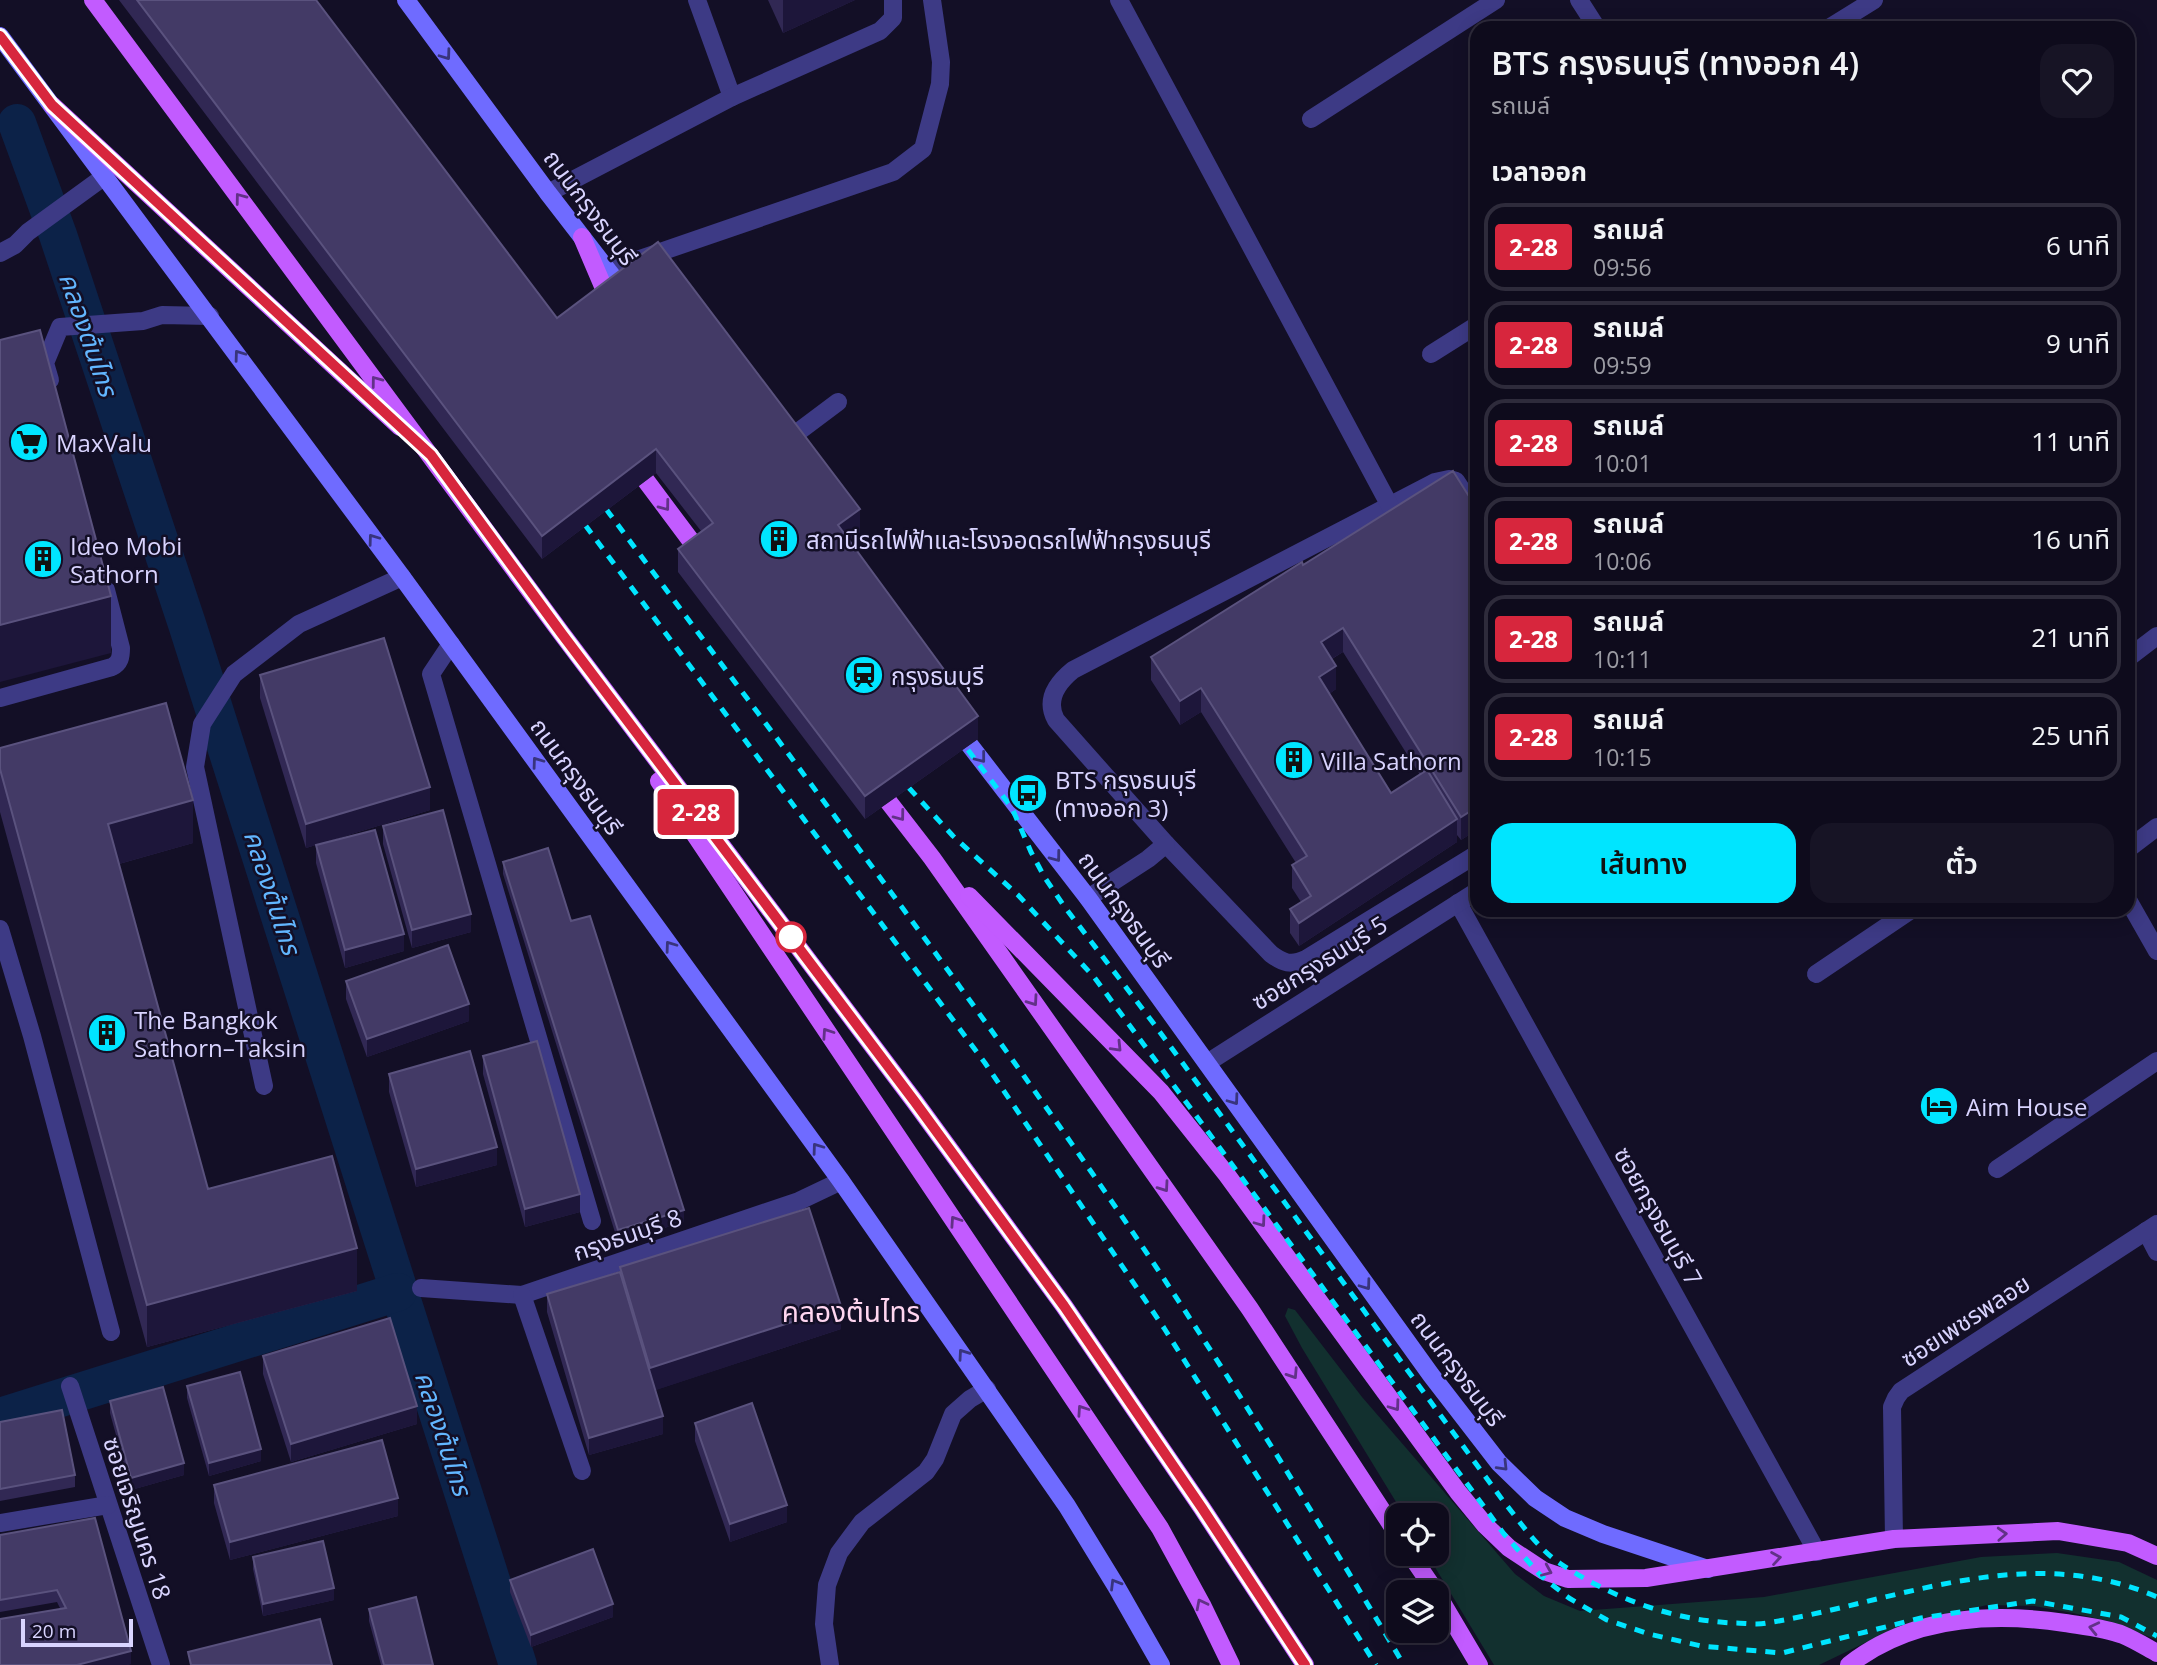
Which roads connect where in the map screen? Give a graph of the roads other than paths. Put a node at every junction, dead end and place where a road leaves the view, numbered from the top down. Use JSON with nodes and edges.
{"nodes":[{"id":1,"x":93,"y":0,"type":"edge"},
{"id":2,"x":406,"y":0,"type":"edge"},
{"id":3,"x":697,"y":0,"type":"edge"},
{"id":4,"x":893,"y":0,"type":"edge"},
{"id":5,"x":932,"y":0,"type":"edge"},
{"id":6,"x":1119,"y":0,"type":"edge"},
{"id":7,"x":1496,"y":0,"type":"edge"},
{"id":8,"x":1579,"y":0,"type":"edge"},
{"id":9,"x":1874,"y":0,"type":"edge"},
{"id":10,"x":1592,"y":21,"type":"edge"},
{"id":11,"x":1840,"y":21,"type":"edge"},
{"id":12,"x":0,"y":36,"type":"edge"},
{"id":13,"x":732,"y":97,"type":"junction"},
{"id":14,"x":52,"y":105,"type":"junction"},
{"id":15,"x":1311,"y":119,"type":"dead end"},
{"id":16,"x":106,"y":176,"type":"junction"},
{"id":17,"x":548,"y":193,"type":"junction"},
{"id":18,"x":582,"y":237,"type":"junction"},
{"id":19,"x":0,"y":253,"type":"edge"},
{"id":20,"x":608,"y":270,"type":"junction"},
{"id":21,"x":640,"y":313,"type":"edge"},
{"id":22,"x":210,"y":316,"type":"junction"},
{"id":23,"x":620,"y":326,"type":"edge"},
{"id":24,"x":1470,"y":330,"type":"edge"},
{"id":25,"x":1431,"y":354,"type":"dead end"},
{"id":26,"x":838,"y":402,"type":"dead end"},
{"id":27,"x":56,"y":403,"type":"edge"},
{"id":28,"x":624,"y":452,"type":"edge"},
{"id":29,"x":431,"y":455,"type":"junction"},
{"id":30,"x":764,"y":458,"type":"edge"},
{"id":31,"x":1470,"y":503,"type":"edge"},
{"id":32,"x":1390,"y":506,"type":"junction"},
{"id":33,"x":715,"y":557,"type":"edge"},
{"id":34,"x":402,"y":577,"type":"junction"},
{"id":35,"x":103,"y":578,"type":"edge"},
{"id":36,"x":562,"y":634,"type":"junction"},
{"id":37,"x":2157,"y":636,"type":"edge"},
{"id":38,"x":451,"y":644,"type":"junction"},
{"id":39,"x":2135,"y":653,"type":"edge"},
{"id":40,"x":0,"y":698,"type":"edge"},
{"id":41,"x":947,"y":715,"type":"edge"},
{"id":42,"x":865,"y":771,"type":"edge"},
{"id":43,"x":2157,"y":827,"type":"edge"},
{"id":44,"x":1166,"y":844,"type":"junction"},
{"id":45,"x":2135,"y":844,"type":"edge"},
{"id":46,"x":932,"y":858,"type":"junction"},
{"id":47,"x":1470,"y":858,"type":"edge"},
{"id":48,"x":1470,"y":896,"type":"edge"},
{"id":49,"x":1088,"y":898,"type":"junction"},
{"id":50,"x":1458,"y":904,"type":"junction"},
{"id":51,"x":2135,"y":912,"type":"edge"},
{"id":52,"x":1901,"y":917,"type":"edge"},
{"id":53,"x":0,"y":929,"type":"edge"},
{"id":54,"x":2157,"y":951,"type":"edge"},
{"id":55,"x":1816,"y":974,"type":"dead end"},
{"id":56,"x":2157,"y":1061,"type":"edge"},
{"id":57,"x":1207,"y":1063,"type":"junction"},
{"id":58,"x":264,"y":1086,"type":"dead end"},
{"id":59,"x":1997,"y":1169,"type":"dead end"},
{"id":60,"x":842,"y":1181,"type":"junction"},
{"id":61,"x":592,"y":1221,"type":"dead end"},
{"id":62,"x":2151,"y":1228,"type":"edge"},
{"id":63,"x":2157,"y":1252,"type":"edge"},
{"id":64,"x":421,"y":1288,"type":"dead end"},
{"id":65,"x":522,"y":1295,"type":"junction"},
{"id":66,"x":111,"y":1332,"type":"dead end"},
{"id":67,"x":70,"y":1386,"type":"dead end"},
{"id":68,"x":987,"y":1389,"type":"junction"},
{"id":69,"x":582,"y":1471,"type":"dead end"},
{"id":70,"x":108,"y":1505,"type":"junction"},
{"id":71,"x":1386,"y":1517,"type":"edge"},
{"id":72,"x":0,"y":1523,"type":"edge"},
{"id":73,"x":1894,"y":1539,"type":"junction"},
{"id":74,"x":1817,"y":1552,"type":"junction"},
{"id":75,"x":2157,"y":1556,"type":"edge"},
{"id":76,"x":1709,"y":1569,"type":"junction"},
{"id":77,"x":1449,"y":1615,"type":"edge"},
{"id":78,"x":2157,"y":1653,"type":"edge"},
{"id":79,"x":161,"y":1665,"type":"edge"},
{"id":80,"x":830,"y":1665,"type":"edge"},
{"id":81,"x":1161,"y":1665,"type":"edge"},
{"id":82,"x":1231,"y":1665,"type":"edge"},
{"id":83,"x":1305,"y":1665,"type":"edge"},
{"id":84,"x":1479,"y":1665,"type":"edge"},
{"id":85,"x":1849,"y":1665,"type":"edge"}],
"edges":[{"from":29,"to":1,"type":"main road","one_way":true},
{"from":2,"to":17,"type":"main road","name":"ถนนกรุงธนบุรี","one_way":true},
{"from":3,"to":13,"type":"street"},
{"from":4,"to":13,"type":"street"},
{"from":5,"to":20,"type":"street"},
{"from":6,"to":32,"type":"street"},
{"from":7,"to":15,"type":"street"},
{"from":8,"to":10,"type":"street"},
{"from":9,"to":11,"type":"street"},
{"from":12,"to":14,"type":"main road","name":"ถนนกรุงธนบุรี"},
{"from":13,"to":17,"type":"street"},
{"from":14,"to":16,"type":"main road","name":"ถนนกรุงธนบุรี"},
{"from":14,"to":29,"type":"main road"},
{"from":16,"to":19,"type":"street"},
{"from":16,"to":22,"type":"main road","name":"ถนนกรุงธนบุรี"},
{"from":17,"to":18,"type":"main road","name":"ถนนกรุงธนบุรี"},
{"from":18,"to":20,"type":"main road","name":"ถนนกรุงธนบุรี"},
{"from":18,"to":23,"type":"main road"},
{"from":20,"to":21,"type":"main road","name":"ถนนกรุงธนบุรี"},
{"from":22,"to":27,"type":"street"},
{"from":34,"to":22,"type":"main road","name":"ถนนกรุงธนบุรี","one_way":true},
{"from":24,"to":25,"type":"street"},
{"from":26,"to":30,"type":"street"},
{"from":28,"to":33,"type":"main road","one_way":true},
{"from":29,"to":36,"type":"main road"},
{"from":31,"to":32,"type":"street"},
{"from":32,"to":44,"type":"street"},
{"from":34,"to":38,"type":"main road","name":"ถนนกรุงธนบุรี"},
{"from":34,"to":58,"type":"street"},
{"from":35,"to":40,"type":"street"},
{"from":82,"to":36,"type":"main road","one_way":true},
{"from":36,"to":83,"type":"main road"},
{"from":37,"to":39,"type":"street"},
{"from":60,"to":38,"type":"main road","name":"ถนนกรุงธนบุรี","one_way":true},
{"from":38,"to":61,"type":"street"},
{"from":41,"to":49,"type":"main road","name":"ถนนกรุงธนบุรี","one_way":true},
{"from":42,"to":46,"type":"main road","one_way":true},
{"from":43,"to":45,"type":"street"},
{"from":44,"to":47,"type":"street"},
{"from":44,"to":49,"type":"street"},
{"from":46,"to":71,"type":"main road","one_way":true},
{"from":46,"to":76,"type":"main road","one_way":true},
{"from":48,"to":50,"type":"street","name":"ซอยกรุงธนบุรี 5"},
{"from":49,"to":57,"type":"main road","name":"ถนนกรุงธนบุรี"},
{"from":50,"to":57,"type":"street","name":"ซอยกรุงธนบุรี 5"},
{"from":50,"to":74,"type":"street","name":"ซอยกรุงธนบุรี 7"},
{"from":51,"to":54,"type":"street"},
{"from":52,"to":55,"type":"street"},
{"from":53,"to":66,"type":"street"},
{"from":56,"to":59,"type":"street"},
{"from":57,"to":76,"type":"main road","name":"ถนนกรุงธนบุรี","one_way":true},
{"from":60,"to":65,"type":"street","name":"กรุงธนบุรี 8"},
{"from":68,"to":60,"type":"main road","name":"ถนนกรุงธนบุรี","one_way":true},
{"from":62,"to":63,"type":"street","name":"ซอยเพชรพลอย"},
{"from":62,"to":73,"type":"street","name":"ซอยเพชรพลอย"},
{"from":64,"to":65,"type":"street","name":"กรุงธนบุรี 8"},
{"from":65,"to":69,"type":"street"},
{"from":67,"to":70,"type":"street","name":"ซอยเจริญนคร 18"},
{"from":68,"to":80,"type":"street"},
{"from":81,"to":68,"type":"main road","name":"ถนนกรุงธนบุรี","one_way":true},
{"from":70,"to":72,"type":"street"},
{"from":70,"to":79,"type":"street","name":"ซอยเจริญนคร 18"},
{"from":73,"to":74,"type":"main road"},
{"from":73,"to":75,"type":"main road","one_way":true},
{"from":76,"to":74,"type":"main road","one_way":true},
{"from":77,"to":84,"type":"main road"},
{"from":78,"to":85,"type":"main road","one_way":true}]}
